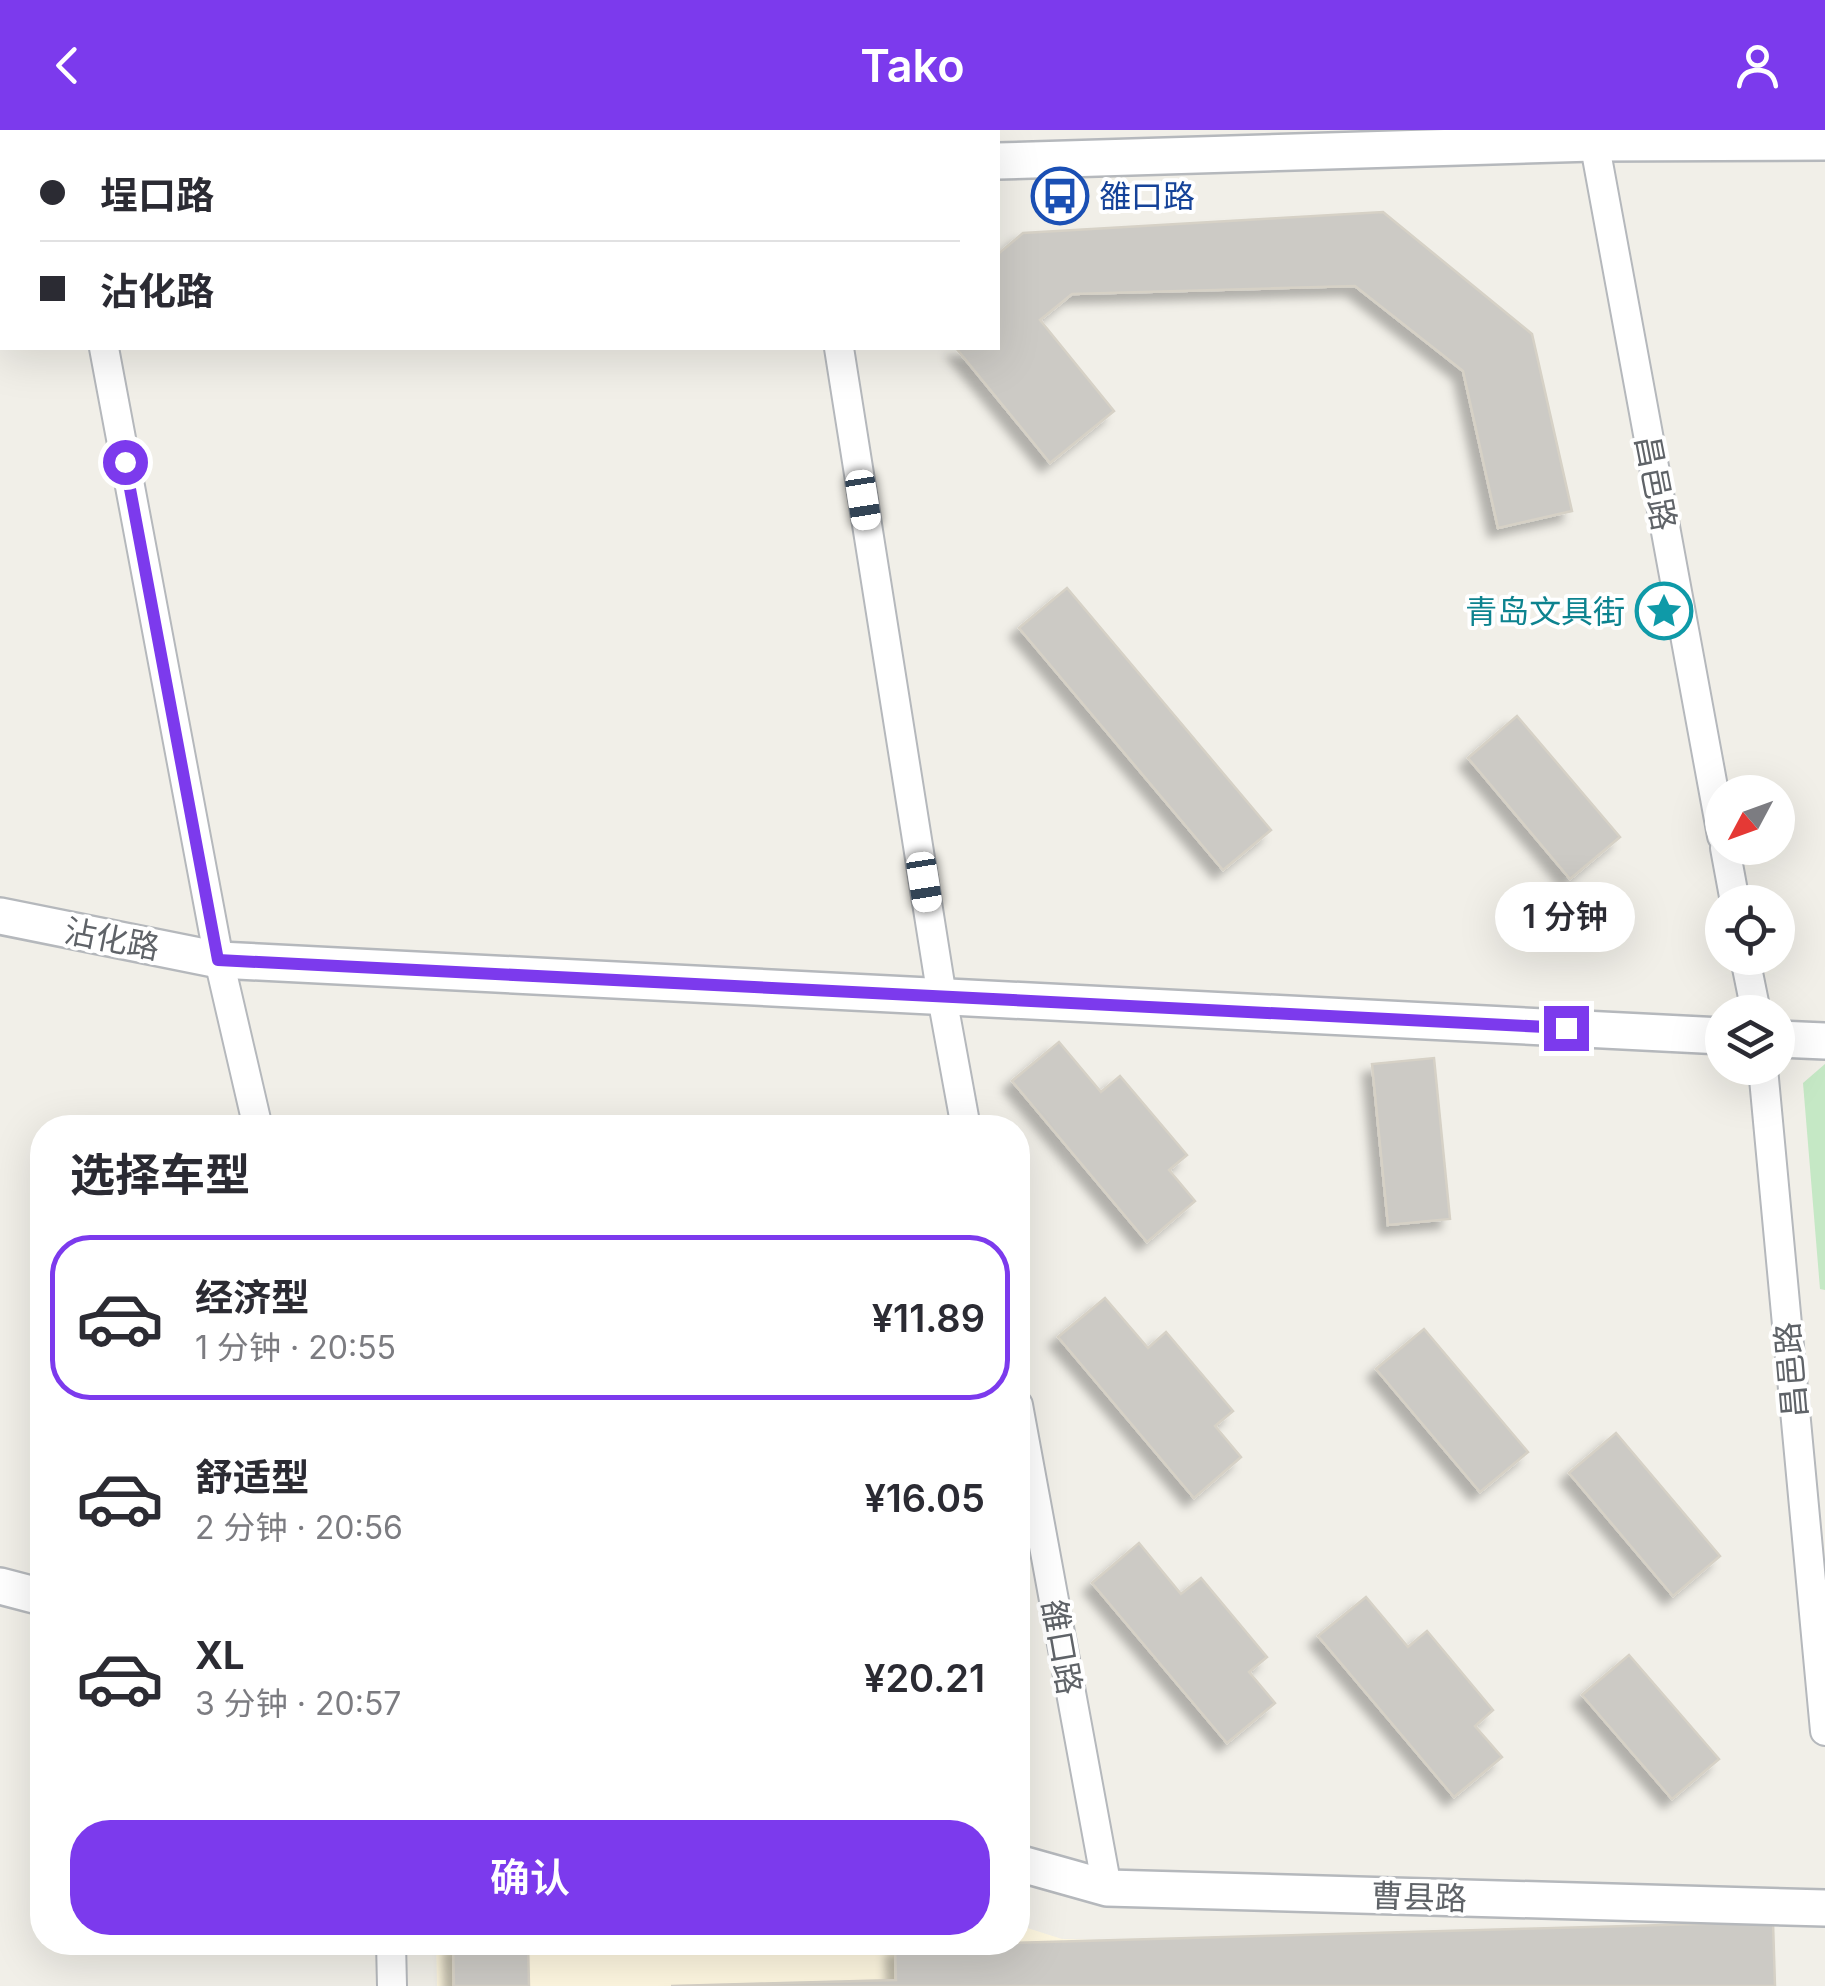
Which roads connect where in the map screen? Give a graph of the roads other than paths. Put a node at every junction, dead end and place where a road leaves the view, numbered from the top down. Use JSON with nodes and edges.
{"nodes":[{"id":1,"x":1592,"y":136,"type":"edge"},
{"id":2,"x":1825,"y":142,"type":"edge"},
{"id":3,"x":1000,"y":161,"type":"edge"},
{"id":4,"x":104,"y":350,"type":"edge"},
{"id":5,"x":839,"y":350,"type":"edge"},
{"id":6,"x":1711,"y":775,"type":"edge"},
{"id":7,"x":0,"y":916,"type":"edge"},
{"id":8,"x":218,"y":960,"type":"junction"},
{"id":9,"x":942,"y":997,"type":"junction"},
{"id":10,"x":1705,"y":1035,"type":"edge"},
{"id":11,"x":1795,"y":1039,"type":"edge"},
{"id":12,"x":1825,"y":1040,"type":"edge"},
{"id":13,"x":1765,"y":1085,"type":"edge"},
{"id":14,"x":255,"y":1115,"type":"edge"},
{"id":15,"x":964,"y":1115,"type":"edge"},
{"id":16,"x":1030,"y":1470,"type":"edge"},
{"id":17,"x":0,"y":1586,"type":"edge"},
{"id":18,"x":30,"y":1593,"type":"edge"},
{"id":19,"x":1825,"y":1731,"type":"edge"},
{"id":20,"x":1030,"y":1866,"type":"edge"},
{"id":21,"x":1107,"y":1888,"type":"junction"},
{"id":22,"x":1825,"y":1908,"type":"edge"},
{"id":23,"x":391,"y":1955,"type":"edge"},
{"id":24,"x":392,"y":1986,"type":"edge"}],
"edges":[{"from":1,"to":2,"type":"street"},
{"from":1,"to":3,"type":"street"},
{"from":1,"to":6,"type":"street","name":"昌邑路"},
{"from":4,"to":8,"type":"street"},
{"from":5,"to":9,"type":"street"},
{"from":7,"to":8,"type":"street","name":"沾化路"},
{"from":8,"to":9,"type":"street","name":"沾化路"},
{"from":8,"to":14,"type":"street"},
{"from":9,"to":10,"type":"street","name":"沾化路"},
{"from":9,"to":15,"type":"street"},
{"from":11,"to":12,"type":"street"},
{"from":13,"to":19,"type":"street","name":"昌邑路"},
{"from":16,"to":21,"type":"street","name":"雒口路"},
{"from":17,"to":18,"type":"street"},
{"from":20,"to":21,"type":"street","name":"曹县路"},
{"from":21,"to":22,"type":"street","name":"曹县路"},
{"from":23,"to":24,"type":"street"}]}
